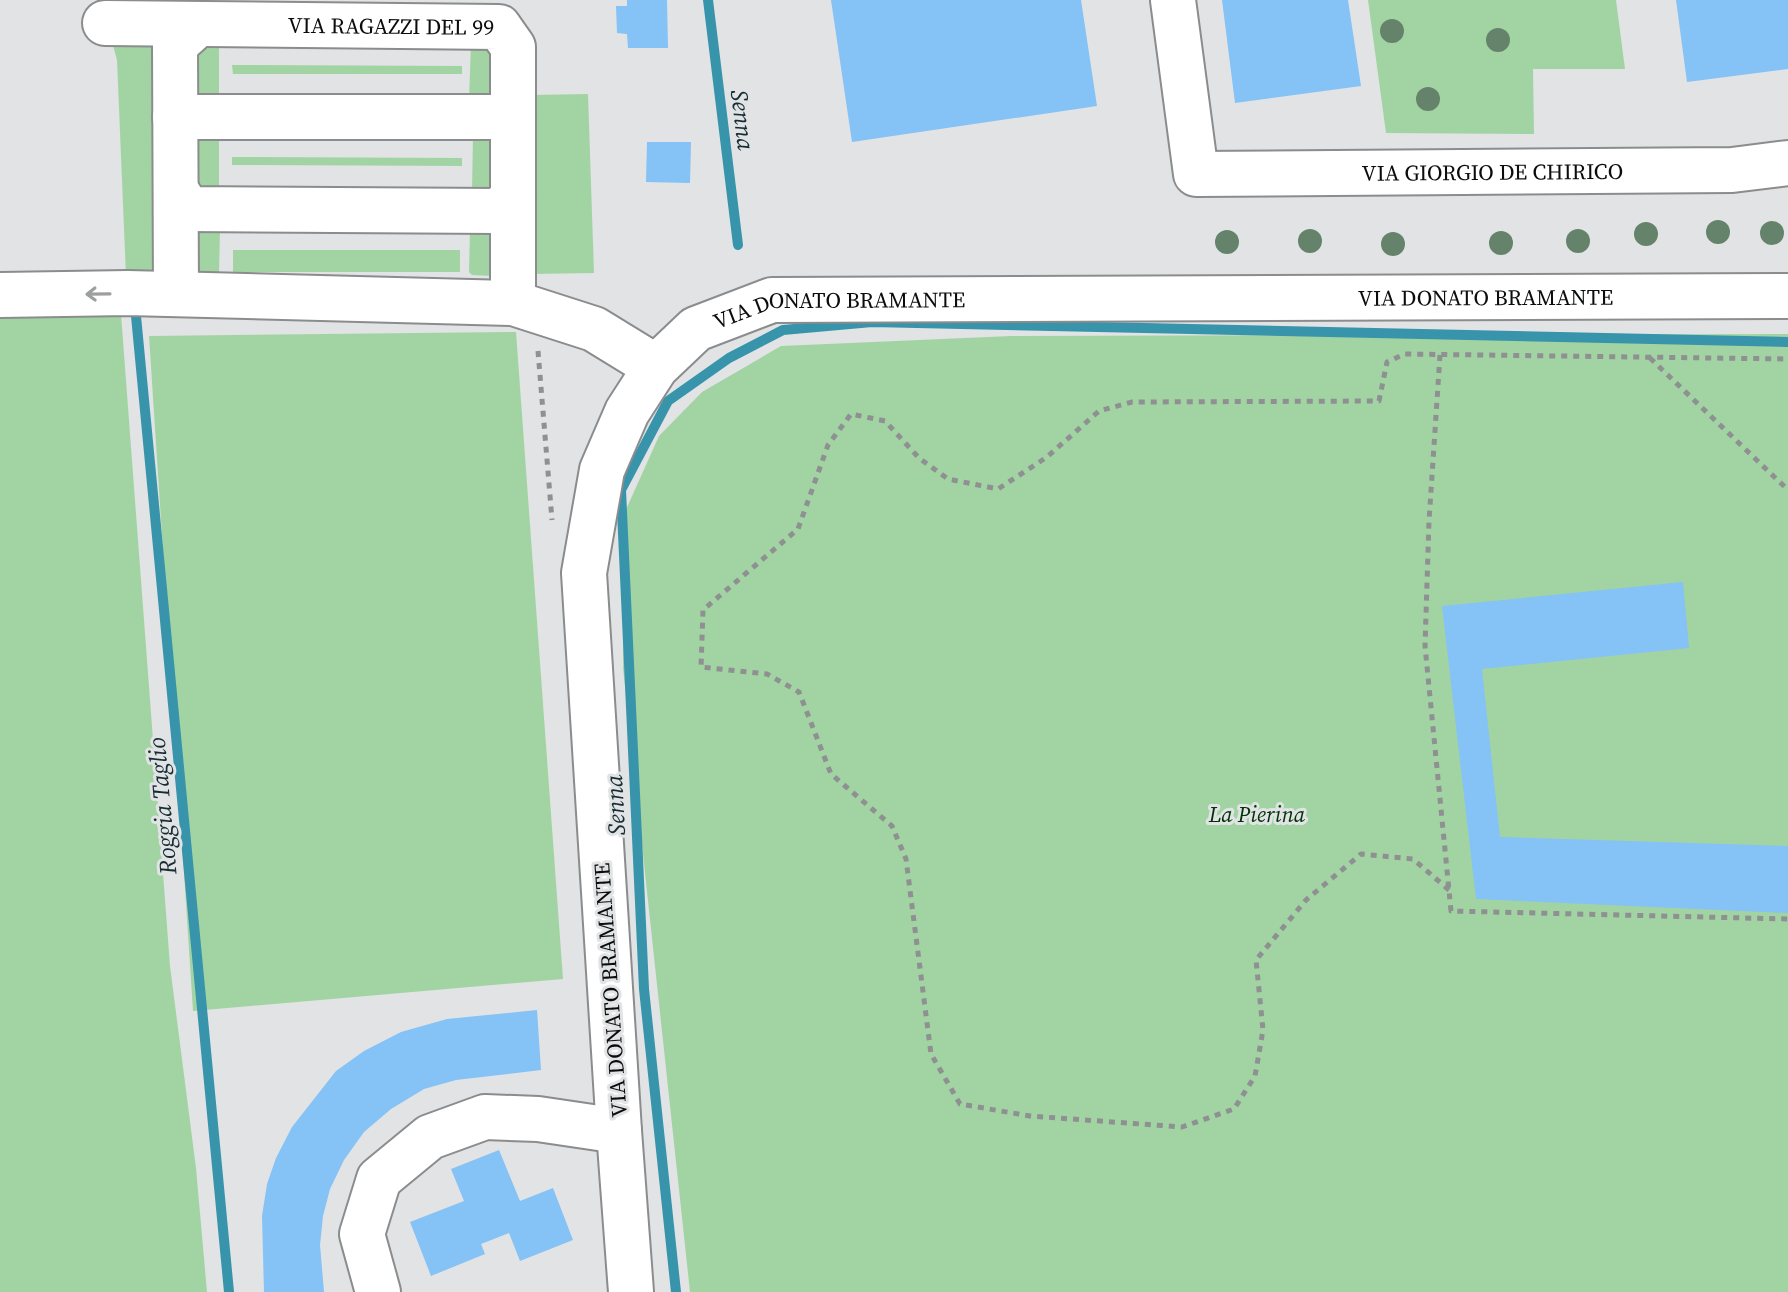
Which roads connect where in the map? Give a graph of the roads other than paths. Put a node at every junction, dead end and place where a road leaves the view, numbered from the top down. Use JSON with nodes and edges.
{"nodes":[{"id":1,"x":1173,"y":0,"type":"edge"},
{"id":2,"x":267,"y":13,"type":"edge"},
{"id":3,"x":105,"y":23,"type":"dead end"},
{"id":4,"x":196,"y":26,"type":"junction"},
{"id":5,"x":175,"y":117,"type":"junction"},
{"id":6,"x":513,"y":117,"type":"junction"},
{"id":7,"x":1788,"y":163,"type":"edge"},
{"id":8,"x":176,"y":190,"type":"junction"},
{"id":9,"x":513,"y":198,"type":"junction"},
{"id":10,"x":176,"y":294,"type":"junction"},
{"id":11,"x":0,"y":295,"type":"edge"},
{"id":12,"x":1788,"y":296,"type":"edge"},
{"id":13,"x":513,"y":303,"type":"junction"},
{"id":14,"x":656,"y":367,"type":"junction"},
{"id":15,"x":619,"y":1131,"type":"junction"},
{"id":16,"x":378,"y":1292,"type":"edge"},
{"id":17,"x":631,"y":1292,"type":"edge"}],
"edges":[{"from":1,"to":7,"type":"street","name":"VIA GIORGIO DE CHIRICO"},
{"from":2,"to":4,"type":"street","name":"VIA RAGAZZI DEL 99"},
{"from":2,"to":6,"type":"street","name":"VIA RAGAZZI DEL 99"},
{"from":3,"to":4,"type":"street","name":"VIA RAGAZZI DEL 99"},
{"from":4,"to":5,"type":"street"},
{"from":5,"to":6,"type":"street"},
{"from":5,"to":8,"type":"street"},
{"from":6,"to":9,"type":"street","name":"VIA RAGAZZI DEL 99"},
{"from":8,"to":9,"type":"street"},
{"from":8,"to":10,"type":"street"},
{"from":9,"to":13,"type":"street","name":"VIA RAGAZZI DEL 99"},
{"from":10,"to":11,"type":"street","one_way":true},
{"from":10,"to":13,"type":"street"},
{"from":12,"to":14,"type":"street","name":"VIA DONATO BRAMANTE"},
{"from":13,"to":14,"type":"street"},
{"from":14,"to":15,"type":"street","name":"VIA DONATO BRAMANTE"},
{"from":15,"to":16,"type":"street"},
{"from":15,"to":17,"type":"street","name":"VIA DONATO BRAMANTE"}]}
